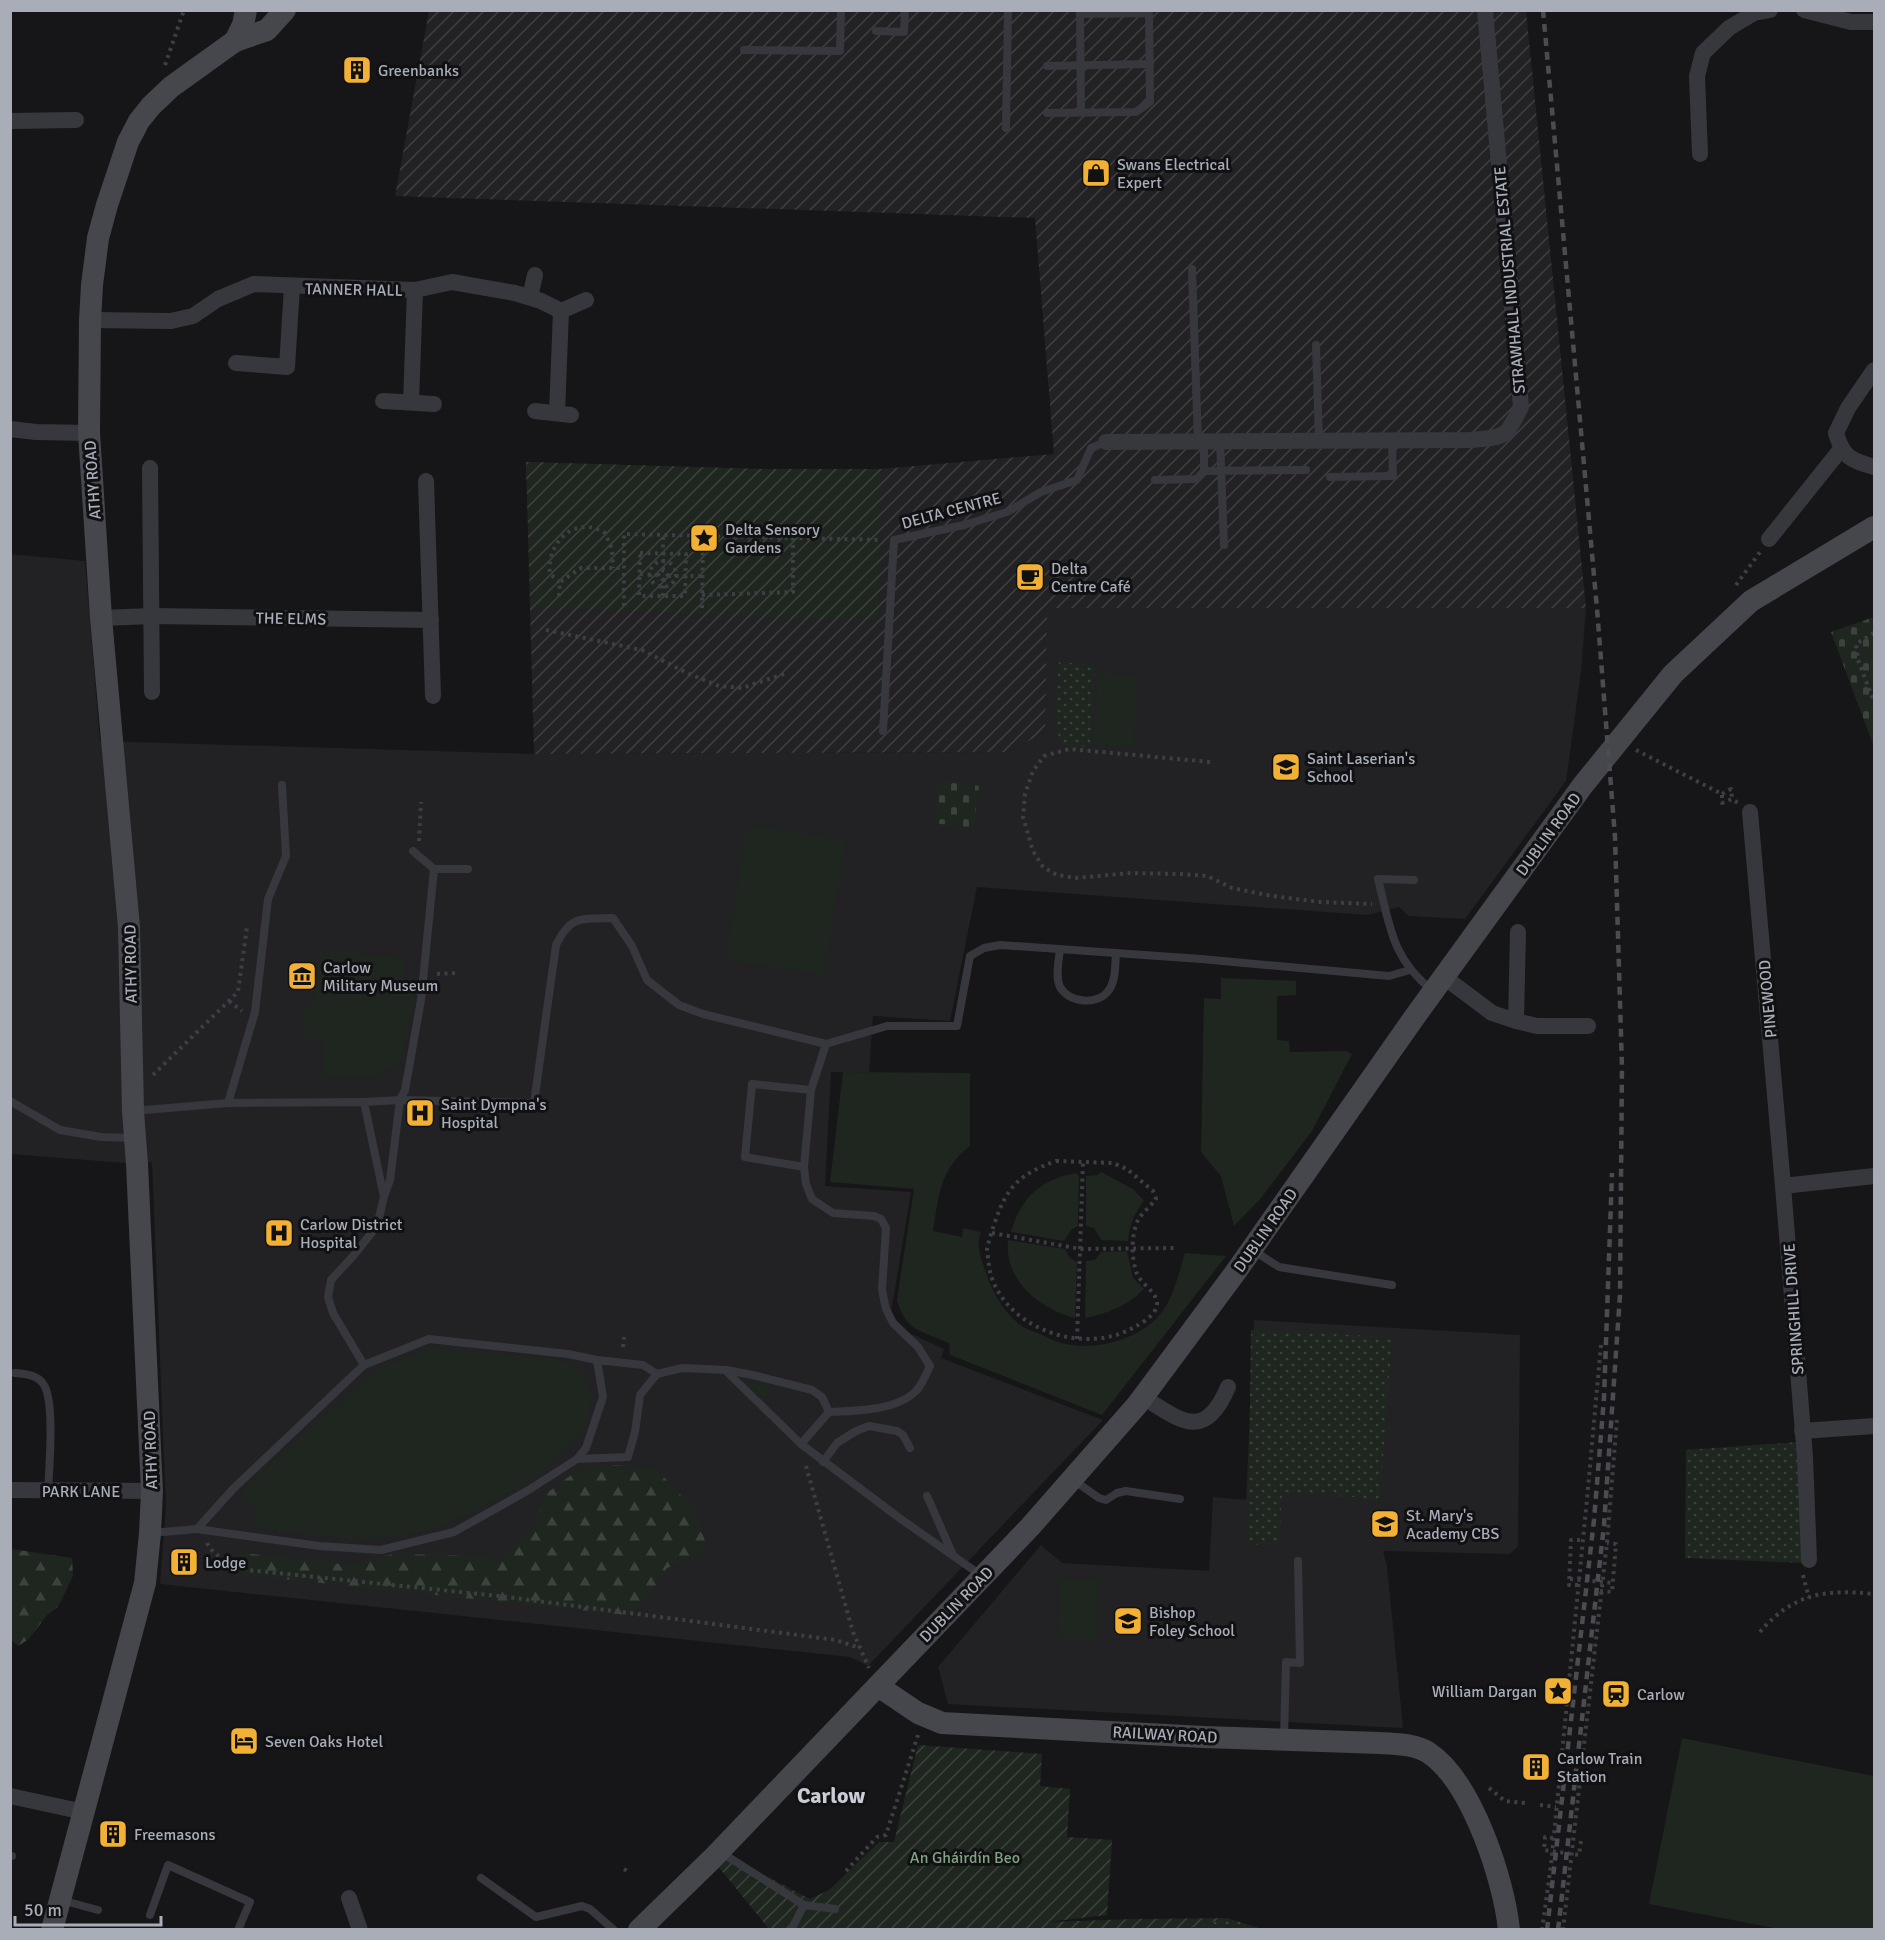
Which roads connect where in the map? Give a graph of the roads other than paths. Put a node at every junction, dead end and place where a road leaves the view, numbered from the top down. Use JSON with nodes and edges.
{"nodes":[{"id":1,"x":246,"y":10,"type":"edge"},
{"id":2,"x":285,"y":10,"type":"edge"},
{"id":3,"x":841,"y":10,"type":"edge"},
{"id":4,"x":905,"y":10,"type":"edge"},
{"id":5,"x":1008,"y":10,"type":"edge"},
{"id":6,"x":1485,"y":10,"type":"edge"},
{"id":7,"x":1770,"y":10,"type":"edge"},
{"id":8,"x":1804,"y":10,"type":"edge"},
{"id":9,"x":1080,"y":13,"type":"edge"},
{"id":10,"x":1875,"y":22,"type":"edge"},
{"id":11,"x":876,"y":31,"type":"dead end"},
{"id":12,"x":235,"y":41,"type":"junction"},
{"id":13,"x":744,"y":50,"type":"dead end"},
{"id":14,"x":1150,"y":64,"type":"junction"},
{"id":15,"x":1080,"y":65,"type":"junction"},
{"id":16,"x":1047,"y":66,"type":"dead end"},
{"id":17,"x":1047,"y":112,"type":"dead end"},
{"id":18,"x":1081,"y":112,"type":"junction"},
{"id":19,"x":76,"y":120,"type":"dead end"},
{"id":20,"x":10,"y":121,"type":"edge"},
{"id":21,"x":1006,"y":128,"type":"dead end"},
{"id":22,"x":1700,"y":154,"type":"dead end"},
{"id":23,"x":1192,"y":269,"type":"dead end"},
{"id":24,"x":535,"y":275,"type":"dead end"},
{"id":25,"x":292,"y":287,"type":"junction"},
{"id":26,"x":415,"y":290,"type":"junction"},
{"id":27,"x":530,"y":297,"type":"junction"},
{"id":28,"x":586,"y":300,"type":"dead end"},
{"id":29,"x":561,"y":311,"type":"junction"},
{"id":30,"x":90,"y":320,"type":"junction"},
{"id":31,"x":1316,"y":345,"type":"dead end"},
{"id":32,"x":236,"y":363,"type":"dead end"},
{"id":33,"x":1875,"y":370,"type":"edge"},
{"id":34,"x":383,"y":401,"type":"dead end"},
{"id":35,"x":411,"y":402,"type":"junction"},
{"id":36,"x":434,"y":404,"type":"dead end"},
{"id":37,"x":535,"y":411,"type":"dead end"},
{"id":38,"x":10,"y":429,"type":"edge"},
{"id":39,"x":89,"y":433,"type":"junction"},
{"id":40,"x":1208,"y":441,"type":"junction"},
{"id":41,"x":1319,"y":441,"type":"junction"},
{"id":42,"x":1392,"y":441,"type":"junction"},
{"id":43,"x":1106,"y":442,"type":"joint"},
{"id":44,"x":1841,"y":449,"type":"junction"},
{"id":45,"x":1875,"y":467,"type":"edge"},
{"id":46,"x":150,"y":468,"type":"dead end"},
{"id":47,"x":1306,"y":470,"type":"dead end"},
{"id":48,"x":1204,"y":471,"type":"junction"},
{"id":49,"x":1221,"y":471,"type":"junction"},
{"id":50,"x":1330,"y":477,"type":"dead end"},
{"id":51,"x":1155,"y":480,"type":"dead end"},
{"id":52,"x":426,"y":481,"type":"dead end"},
{"id":53,"x":1875,"y":527,"type":"edge"},
{"id":54,"x":1769,"y":539,"type":"dead end"},
{"id":55,"x":1224,"y":545,"type":"dead end"},
{"id":56,"x":152,"y":616,"type":"junction"},
{"id":57,"x":101,"y":618,"type":"junction"},
{"id":58,"x":431,"y":620,"type":"junction"},
{"id":59,"x":152,"y":692,"type":"dead end"},
{"id":60,"x":433,"y":696,"type":"dead end"},
{"id":61,"x":883,"y":731,"type":"dead end"},
{"id":62,"x":282,"y":785,"type":"dead end"},
{"id":63,"x":1750,"y":812,"type":"road end"},
{"id":64,"x":416,"y":853,"type":"road end"},
{"id":65,"x":434,"y":869,"type":"junction"},
{"id":66,"x":468,"y":869,"type":"dead end"},
{"id":67,"x":1414,"y":880,"type":"dead end"},
{"id":68,"x":1518,"y":932,"type":"dead end"},
{"id":69,"x":1060,"y":949,"type":"junction"},
{"id":70,"x":1116,"y":953,"type":"junction"},
{"id":71,"x":1410,"y":970,"type":"junction"},
{"id":72,"x":1438,"y":984,"type":"junction"},
{"id":73,"x":1516,"y":1021,"type":"junction"},
{"id":74,"x":1588,"y":1026,"type":"dead end"},
{"id":75,"x":826,"y":1044,"type":"junction"},
{"id":76,"x":812,"y":1090,"type":"junction"},
{"id":77,"x":400,"y":1100,"type":"junction"},
{"id":78,"x":10,"y":1101,"type":"edge"},
{"id":79,"x":364,"y":1102,"type":"junction"},
{"id":80,"x":228,"y":1103,"type":"junction"},
{"id":81,"x":132,"y":1111,"type":"junction"},
{"id":82,"x":135,"y":1138,"type":"junction"},
{"id":83,"x":804,"y":1167,"type":"junction"},
{"id":84,"x":1875,"y":1176,"type":"edge"},
{"id":85,"x":1783,"y":1186,"type":"junction"},
{"id":86,"x":384,"y":1197,"type":"junction"},
{"id":87,"x":1251,"y":1249,"type":"junction"},
{"id":88,"x":1392,"y":1285,"type":"dead end"},
{"id":89,"x":597,"y":1360,"type":"junction"},
{"id":90,"x":364,"y":1365,"type":"junction"},
{"id":91,"x":726,"y":1370,"type":"junction"},
{"id":92,"x":15,"y":1373,"type":"dead end"},
{"id":93,"x":657,"y":1374,"type":"junction"},
{"id":94,"x":1228,"y":1387,"type":"dead end"},
{"id":95,"x":1143,"y":1397,"type":"junction"},
{"id":96,"x":829,"y":1412,"type":"junction"},
{"id":97,"x":1875,"y":1426,"type":"edge"},
{"id":98,"x":1802,"y":1431,"type":"junction"},
{"id":99,"x":803,"y":1446,"type":"junction"},
{"id":100,"x":910,"y":1448,"type":"dead end"},
{"id":101,"x":577,"y":1459,"type":"junction"},
{"id":102,"x":823,"y":1461,"type":"junction"},
{"id":103,"x":1072,"y":1479,"type":"junction"},
{"id":104,"x":10,"y":1490,"type":"edge"},
{"id":105,"x":152,"y":1491,"type":"junction"},
{"id":106,"x":48,"y":1492,"type":"junction"},
{"id":107,"x":927,"y":1496,"type":"dead end"},
{"id":108,"x":1180,"y":1499,"type":"dead end"},
{"id":109,"x":200,"y":1529,"type":"junction"},
{"id":110,"x":150,"y":1533,"type":"junction"},
{"id":111,"x":953,"y":1556,"type":"junction"},
{"id":112,"x":1809,"y":1560,"type":"dead end"},
{"id":113,"x":1298,"y":1561,"type":"dead end"},
{"id":114,"x":983,"y":1576,"type":"junction"},
{"id":115,"x":873,"y":1676,"type":"junction"},
{"id":116,"x":1284,"y":1739,"type":"junction"},
{"id":117,"x":10,"y":1796,"type":"edge"},
{"id":118,"x":84,"y":1812,"type":"junction"},
{"id":119,"x":719,"y":1851,"type":"junction"},
{"id":120,"x":481,"y":1878,"type":"dead end"},
{"id":121,"x":349,"y":1898,"type":"dead end"},
{"id":122,"x":61,"y":1900,"type":"junction"},
{"id":123,"x":804,"y":1905,"type":"junction"},
{"id":124,"x":835,"y":1909,"type":"dead end"},
{"id":125,"x":98,"y":1910,"type":"dead end"},
{"id":126,"x":150,"y":1915,"type":"dead end"},
{"id":127,"x":52,"y":1929,"type":"edge"},
{"id":128,"x":238,"y":1929,"type":"edge"},
{"id":129,"x":360,"y":1929,"type":"edge"},
{"id":130,"x":614,"y":1929,"type":"edge"},
{"id":131,"x":639,"y":1929,"type":"edge"},
{"id":132,"x":791,"y":1929,"type":"edge"},
{"id":133,"x":1509,"y":1929,"type":"edge"}],
"edges":[{"from":1,"to":12,"type":"main road"},
{"from":2,"to":12,"type":"main road","name":"ATHY ROAD"},
{"from":3,"to":13,"type":"lane"},
{"from":4,"to":11,"type":"lane"},
{"from":5,"to":21,"type":"lane"},
{"from":6,"to":42,"type":"street","name":"STRAWHALL INDUSTRIAL ESTATE"},
{"from":7,"to":22,"type":"street"},
{"from":8,"to":10,"type":"street"},
{"from":9,"to":14,"type":"lane"},
{"from":9,"to":15,"type":"lane"},
{"from":12,"to":30,"type":"main road","name":"ATHY ROAD"},
{"from":14,"to":15,"type":"lane"},
{"from":14,"to":18,"type":"lane"},
{"from":15,"to":16,"type":"lane"},
{"from":15,"to":18,"type":"lane"},
{"from":17,"to":18,"type":"lane"},
{"from":19,"to":20,"type":"street"},
{"from":23,"to":40,"type":"lane"},
{"from":24,"to":27,"type":"street"},
{"from":25,"to":26,"type":"street","name":"TANNER HALL"},
{"from":25,"to":30,"type":"street","name":"TANNER HALL"},
{"from":25,"to":32,"type":"street","name":"TANNER HALL"},
{"from":26,"to":27,"type":"street","name":"TANNER HALL"},
{"from":26,"to":35,"type":"street","name":"TANNER HALL"},
{"from":27,"to":29,"type":"street","name":"TANNER HALL"},
{"from":28,"to":29,"type":"street"},
{"from":29,"to":37,"type":"street"},
{"from":30,"to":39,"type":"main road","name":"ATHY ROAD"},
{"from":31,"to":41,"type":"lane"},
{"from":33,"to":44,"type":"street"},
{"from":34,"to":35,"type":"street"},
{"from":35,"to":36,"type":"street"},
{"from":38,"to":39,"type":"street"},
{"from":39,"to":57,"type":"main road","name":"ATHY ROAD"},
{"from":40,"to":41,"type":"street","name":"STRAWHALL INDUSTRIAL ESTATE"},
{"from":40,"to":43,"type":"street","name":"STRAWHALL INDUSTRIAL ESTATE"},
{"from":40,"to":48,"type":"lane"},
{"from":40,"to":49,"type":"lane"},
{"from":41,"to":42,"type":"street","name":"STRAWHALL INDUSTRIAL ESTATE"},
{"from":42,"to":50,"type":"lane"},
{"from":43,"to":61,"type":"lane","name":"DELTA CENTRE"},
{"from":44,"to":45,"type":"street"},
{"from":44,"to":54,"type":"street"},
{"from":46,"to":56,"type":"street"},
{"from":47,"to":49,"type":"lane"},
{"from":48,"to":49,"type":"lane"},
{"from":48,"to":51,"type":"lane"},
{"from":49,"to":55,"type":"lane"},
{"from":52,"to":58,"type":"street"},
{"from":53,"to":72,"type":"main road","name":"DUBLIN ROAD"},
{"from":56,"to":57,"type":"street","name":"THE ELMS"},
{"from":56,"to":58,"type":"street","name":"THE ELMS"},
{"from":56,"to":59,"type":"street"},
{"from":57,"to":81,"type":"main road","name":"ATHY ROAD"},
{"from":58,"to":60,"type":"street"},
{"from":62,"to":80,"type":"lane"},
{"from":63,"to":85,"type":"street","name":"PINEWOOD"},
{"from":64,"to":65,"type":"lane"},
{"from":65,"to":66,"type":"lane"},
{"from":65,"to":77,"type":"lane"},
{"from":67,"to":71,"type":"lane"},
{"from":68,"to":73,"type":"street"},
{"from":69,"to":70,"type":"lane"},
{"from":69,"to":70,"type":"lane"},
{"from":69,"to":75,"type":"lane"},
{"from":70,"to":71,"type":"lane"},
{"from":71,"to":72,"type":"lane"},
{"from":72,"to":73,"type":"street"},
{"from":72,"to":87,"type":"main road","name":"DUBLIN ROAD"},
{"from":73,"to":74,"type":"street"},
{"from":75,"to":76,"type":"lane"},
{"from":75,"to":77,"type":"lane"},
{"from":76,"to":83,"type":"lane"},
{"from":76,"to":83,"type":"lane"},
{"from":77,"to":79,"type":"lane"},
{"from":77,"to":86,"type":"lane"},
{"from":78,"to":82,"type":"lane"},
{"from":79,"to":80,"type":"lane"},
{"from":79,"to":86,"type":"lane"},
{"from":80,"to":81,"type":"lane"},
{"from":81,"to":82,"type":"main road","name":"ATHY ROAD"},
{"from":82,"to":105,"type":"main road","name":"ATHY ROAD"},
{"from":83,"to":96,"type":"lane"},
{"from":84,"to":85,"type":"street"},
{"from":85,"to":98,"type":"street","name":"SPRINGHILL DRIVE"},
{"from":86,"to":90,"type":"lane"},
{"from":87,"to":88,"type":"lane"},
{"from":87,"to":95,"type":"main road","name":"DUBLIN ROAD"},
{"from":89,"to":90,"type":"lane"},
{"from":89,"to":93,"type":"lane"},
{"from":89,"to":101,"type":"lane"},
{"from":90,"to":109,"type":"lane"},
{"from":91,"to":93,"type":"lane"},
{"from":91,"to":96,"type":"lane"},
{"from":91,"to":99,"type":"lane"},
{"from":92,"to":106,"type":"lane"},
{"from":93,"to":101,"type":"lane"},
{"from":94,"to":95,"type":"street"},
{"from":95,"to":103,"type":"main road","name":"DUBLIN ROAD"},
{"from":96,"to":99,"type":"lane"},
{"from":97,"to":98,"type":"street"},
{"from":98,"to":112,"type":"street","name":"SPRINGHILL DRIVE"},
{"from":99,"to":102,"type":"lane"},
{"from":100,"to":102,"type":"lane"},
{"from":101,"to":109,"type":"lane"},
{"from":102,"to":111,"type":"lane"},
{"from":103,"to":108,"type":"lane"},
{"from":103,"to":114,"type":"main road","name":"DUBLIN ROAD"},
{"from":104,"to":106,"type":"street","name":"PARK LANE"},
{"from":105,"to":106,"type":"street","name":"PARK LANE"},
{"from":105,"to":110,"type":"main road","name":"ATHY ROAD"},
{"from":107,"to":111,"type":"lane"},
{"from":109,"to":110,"type":"lane"},
{"from":110,"to":118,"type":"main road","name":"ATHY ROAD"},
{"from":111,"to":114,"type":"lane"},
{"from":113,"to":116,"type":"lane"},
{"from":114,"to":115,"type":"main road","name":"DUBLIN ROAD"},
{"from":115,"to":116,"type":"main road","name":"RAILWAY ROAD"},
{"from":115,"to":119,"type":"main road","name":"DUBLIN ROAD"},
{"from":116,"to":133,"type":"main road","name":"RAILWAY ROAD"},
{"from":117,"to":118,"type":"street"},
{"from":118,"to":122,"type":"main road","name":"ATHY ROAD"},
{"from":119,"to":123,"type":"lane"},
{"from":119,"to":131,"type":"main road","name":"DUBLIN ROAD"},
{"from":120,"to":130,"type":"lane"},
{"from":121,"to":129,"type":"street"},
{"from":122,"to":125,"type":"lane"},
{"from":122,"to":127,"type":"main road","name":"ATHY ROAD"},
{"from":123,"to":124,"type":"lane"},
{"from":123,"to":132,"type":"lane"},
{"from":126,"to":128,"type":"lane"}]}
